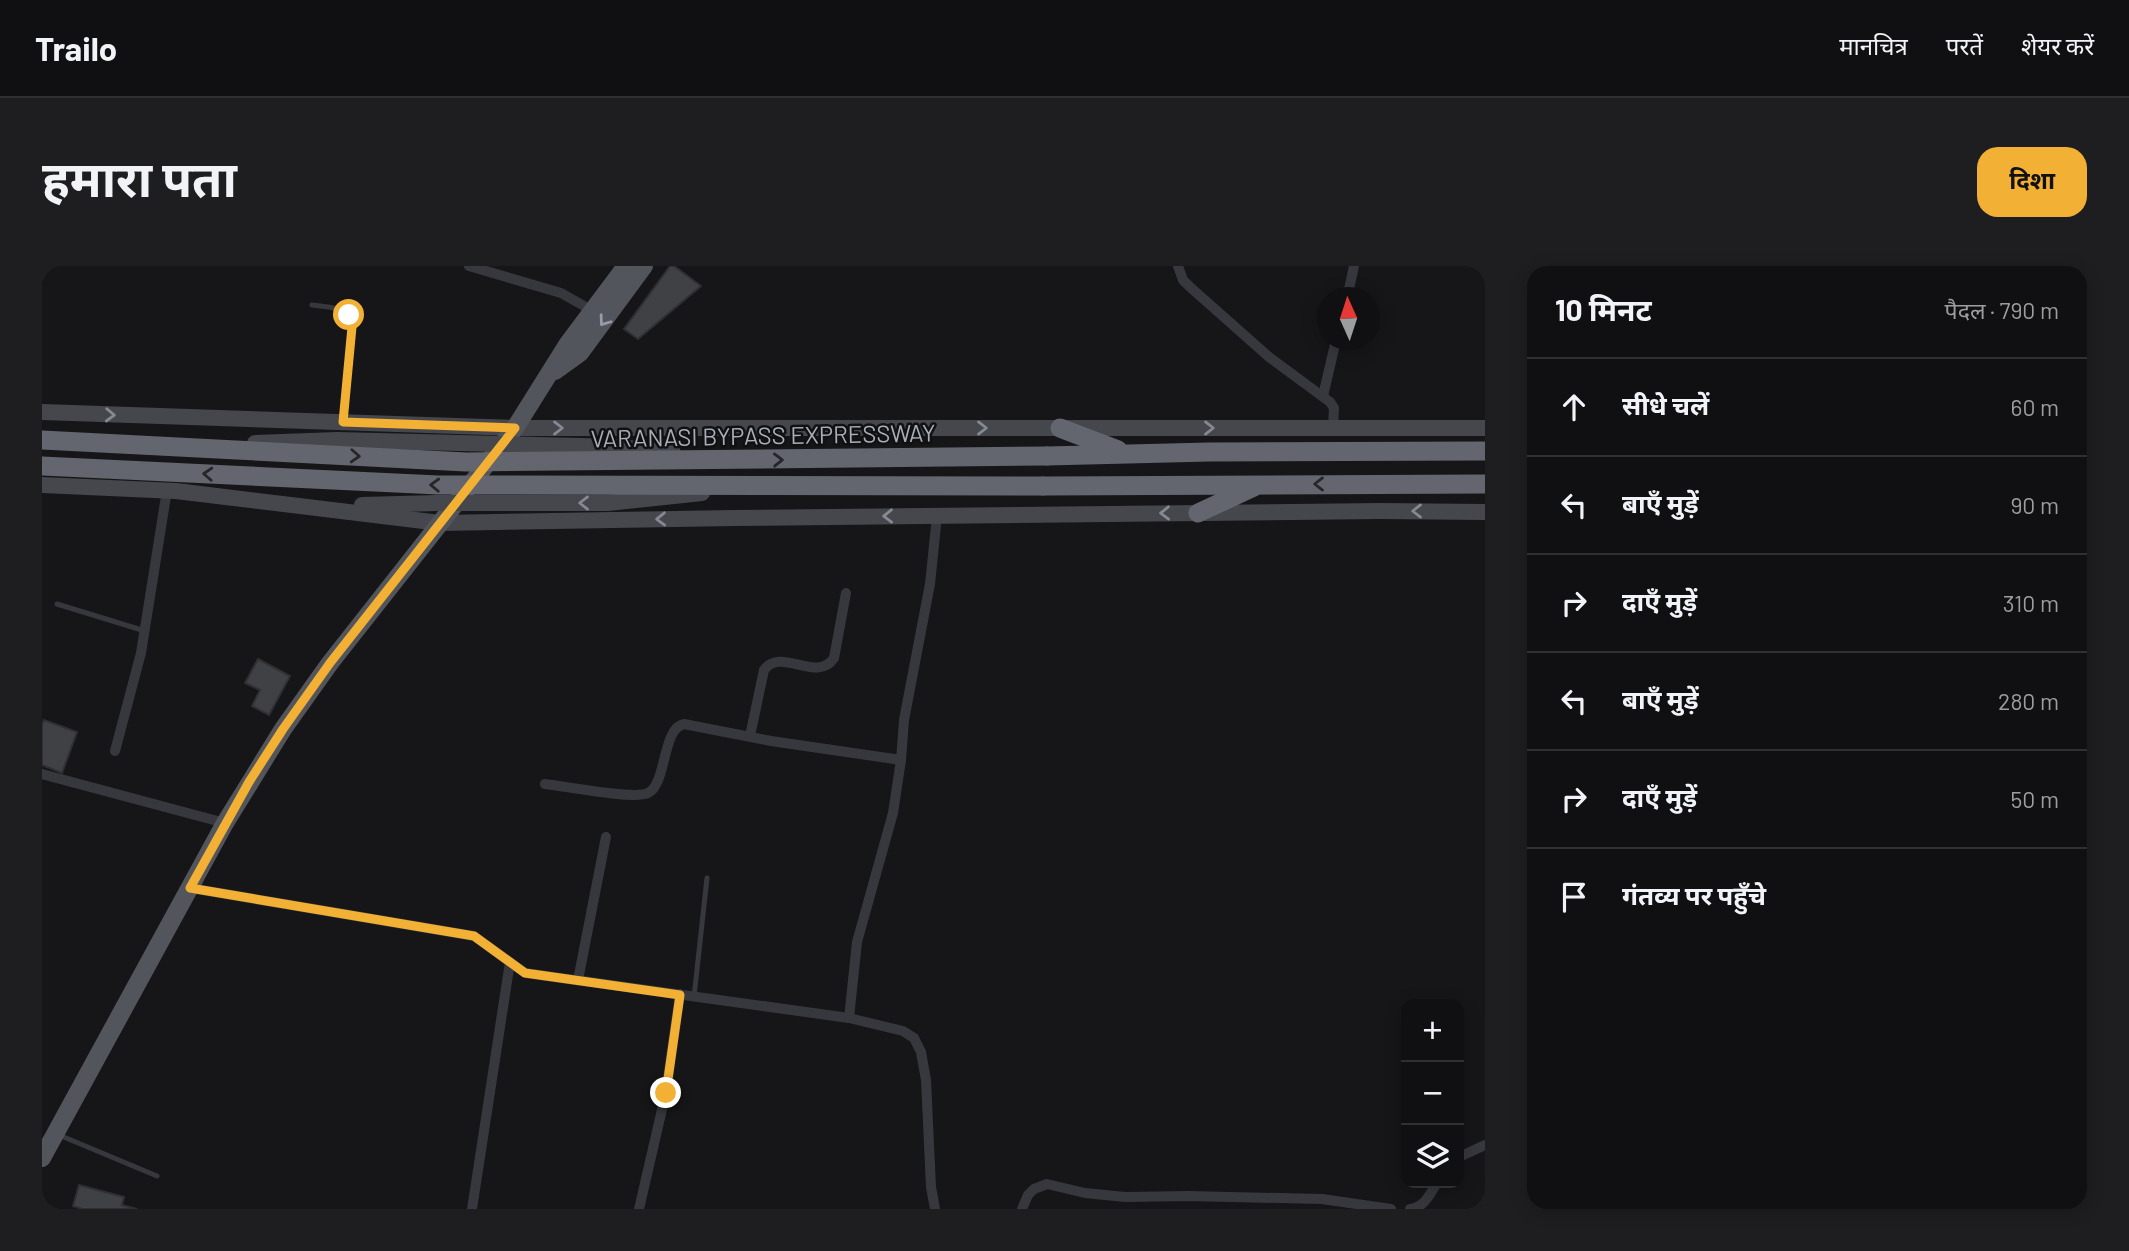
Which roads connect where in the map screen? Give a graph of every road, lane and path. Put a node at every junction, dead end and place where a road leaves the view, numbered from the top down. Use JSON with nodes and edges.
{"nodes":[{"id":1,"x":468,"y":266,"type":"edge"},
{"id":2,"x":626,"y":266,"type":"edge"},
{"id":3,"x":644,"y":266,"type":"edge"},
{"id":4,"x":1178,"y":266,"type":"edge"},
{"id":5,"x":1354,"y":266,"type":"edge"},
{"id":6,"x":1349,"y":287,"type":"edge"},
{"id":7,"x":312,"y":305,"type":"dead end"},
{"id":8,"x":593,"y":311,"type":"junction"},
{"id":9,"x":1334,"y":350,"type":"edge"},
{"id":10,"x":549,"y":375,"type":"junction"},
{"id":11,"x":1323,"y":396,"type":"junction"},
{"id":12,"x":42,"y":412,"type":"edge"},
{"id":13,"x":343,"y":422,"type":"junction"},
{"id":14,"x":515,"y":428,"type":"junction"},
{"id":15,"x":1060,"y":428,"type":"junction"},
{"id":16,"x":1333,"y":428,"type":"junction"},
{"id":17,"x":1485,"y":428,"type":"edge"},
{"id":18,"x":42,"y":440,"type":"edge"},
{"id":19,"x":1485,"y":451,"type":"edge"},
{"id":20,"x":1129,"y":454,"type":"junction"},
{"id":21,"x":42,"y":466,"type":"edge"},
{"id":22,"x":1261,"y":484,"type":"junction"},
{"id":23,"x":1485,"y":484,"type":"edge"},
{"id":24,"x":42,"y":485,"type":"edge"},
{"id":25,"x":774,"y":486,"type":"junction"},
{"id":26,"x":167,"y":490,"type":"junction"},
{"id":27,"x":293,"y":504,"type":"junction"},
{"id":28,"x":1485,"y":512,"type":"edge"},
{"id":29,"x":1198,"y":513,"type":"junction"},
{"id":30,"x":937,"y":516,"type":"junction"},
{"id":31,"x":440,"y":523,"type":"junction"},
{"id":32,"x":846,"y":593,"type":"dead end"},
{"id":33,"x":57,"y":604,"type":"dead end"},
{"id":34,"x":145,"y":631,"type":"junction"},
{"id":35,"x":750,"y":736,"type":"junction"},
{"id":36,"x":115,"y":751,"type":"dead end"},
{"id":37,"x":901,"y":760,"type":"junction"},
{"id":38,"x":42,"y":774,"type":"edge"},
{"id":39,"x":545,"y":784,"type":"dead end"},
{"id":40,"x":225,"y":823,"type":"junction"},
{"id":41,"x":607,"y":837,"type":"dead end"},
{"id":42,"x":707,"y":878,"type":"dead end"},
{"id":43,"x":190,"y":888,"type":"junction"},
{"id":44,"x":510,"y":962,"type":"junction"},
{"id":45,"x":578,"y":980,"type":"junction"},
{"id":46,"x":680,"y":995,"type":"junction"},
{"id":47,"x":694,"y":997,"type":"junction"},
{"id":48,"x":849,"y":1018,"type":"junction"},
{"id":49,"x":56,"y":1134,"type":"junction"},
{"id":50,"x":1485,"y":1145,"type":"edge"},
{"id":51,"x":1464,"y":1155,"type":"edge"},
{"id":52,"x":42,"y":1157,"type":"edge"},
{"id":53,"x":157,"y":1176,"type":"dead end"},
{"id":54,"x":1434,"y":1188,"type":"edge"},
{"id":55,"x":472,"y":1209,"type":"edge"},
{"id":56,"x":639,"y":1209,"type":"edge"},
{"id":57,"x":934,"y":1209,"type":"edge"},
{"id":58,"x":1022,"y":1209,"type":"edge"},
{"id":59,"x":1391,"y":1209,"type":"edge"},
{"id":60,"x":1410,"y":1209,"type":"edge"}],
"edges":[{"from":1,"to":8,"type":"street"},
{"from":2,"to":8,"type":"main road"},
{"from":3,"to":10,"type":"main road","one_way":true},
{"from":4,"to":11,"type":"street"},
{"from":5,"to":6,"type":"street"},
{"from":7,"to":13,"type":"lane"},
{"from":8,"to":10,"type":"main road"},
{"from":9,"to":11,"type":"street"},
{"from":10,"to":14,"type":"main road"},
{"from":11,"to":16,"type":"street"},
{"from":12,"to":13,"type":"street","one_way":true},
{"from":13,"to":14,"type":"street"},
{"from":14,"to":15,"type":"street","one_way":true},
{"from":14,"to":31,"type":"main road"},
{"from":15,"to":16,"type":"street","one_way":true},
{"from":15,"to":20,"type":"highway"},
{"from":16,"to":17,"type":"street"},
{"from":18,"to":20,"type":"highway","name":"VARANASI BYPASS EXPRESSWAY","one_way":true,"bridge":true},
{"from":19,"to":20,"type":"highway","name":"VARANASI BYPASS EXPRESSWAY"},
{"from":25,"to":21,"type":"highway","name":"VARANASI BYPASS EXPRESSWAY","one_way":true,"bridge":true},
{"from":23,"to":22,"type":"highway","name":"VARANASI BYPASS EXPRESSWAY","one_way":true},
{"from":22,"to":25,"type":"highway","name":"VARANASI BYPASS EXPRESSWAY","bridge":true},
{"from":22,"to":29,"type":"highway"},
{"from":24,"to":26,"type":"street"},
{"from":25,"to":27,"type":"street","one_way":true,"bridge":true},
{"from":26,"to":27,"type":"street"},
{"from":26,"to":34,"type":"street"},
{"from":27,"to":31,"type":"street"},
{"from":28,"to":29,"type":"street","one_way":true},
{"from":29,"to":30,"type":"street","one_way":true},
{"from":30,"to":31,"type":"street","one_way":true},
{"from":30,"to":37,"type":"street"},
{"from":31,"to":40,"type":"main road"},
{"from":32,"to":35,"type":"street"},
{"from":33,"to":34,"type":"lane"},
{"from":34,"to":36,"type":"street"},
{"from":35,"to":37,"type":"street"},
{"from":35,"to":39,"type":"street"},
{"from":37,"to":48,"type":"street"},
{"from":38,"to":40,"type":"street"},
{"from":40,"to":43,"type":"main road"},
{"from":41,"to":45,"type":"street"},
{"from":42,"to":47,"type":"lane"},
{"from":43,"to":44,"type":"street"},
{"from":43,"to":49,"type":"main road"},
{"from":44,"to":45,"type":"street"},
{"from":44,"to":55,"type":"street"},
{"from":45,"to":46,"type":"street"},
{"from":46,"to":47,"type":"street"},
{"from":46,"to":56,"type":"street"},
{"from":47,"to":48,"type":"street"},
{"from":48,"to":57,"type":"street"},
{"from":49,"to":52,"type":"main road"},
{"from":49,"to":53,"type":"lane"},
{"from":50,"to":51,"type":"street"},
{"from":54,"to":60,"type":"street"},
{"from":58,"to":59,"type":"street"}]}
